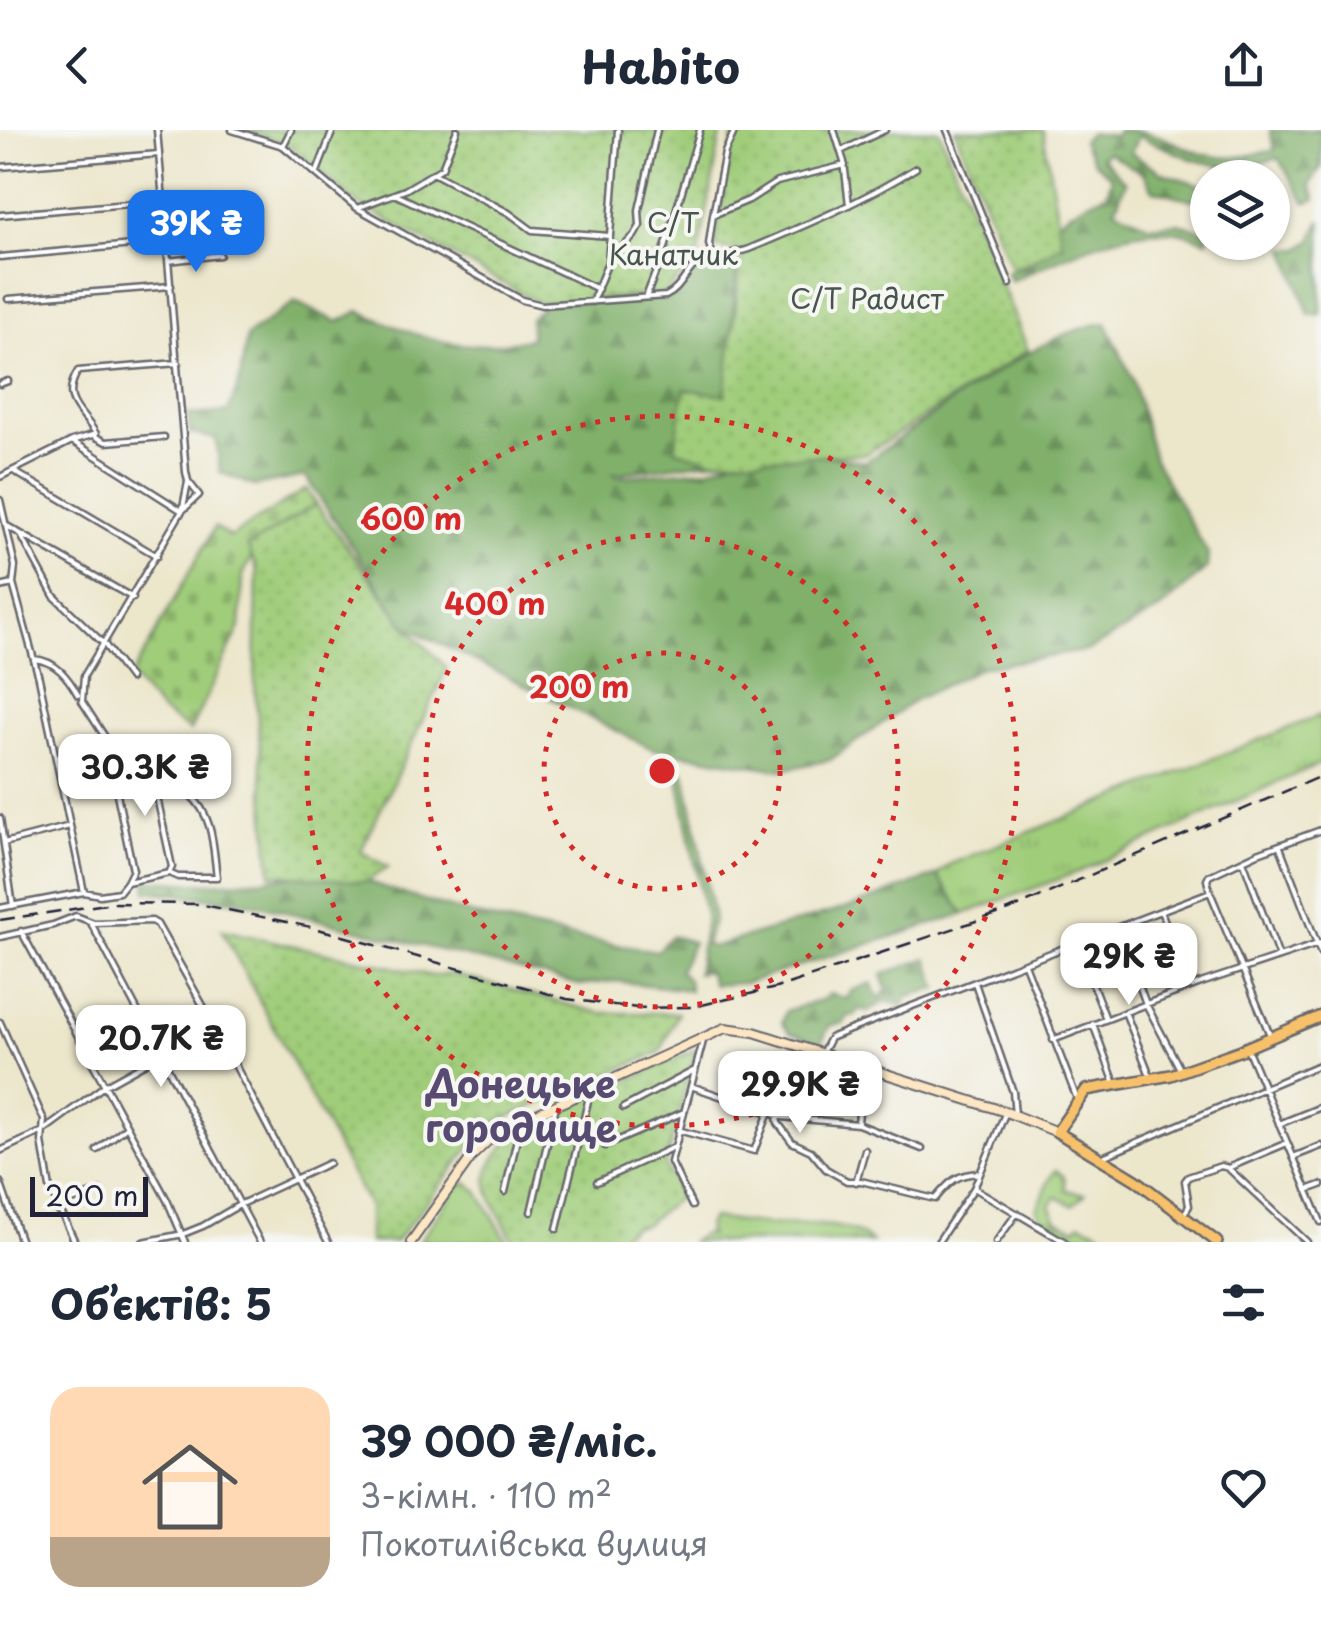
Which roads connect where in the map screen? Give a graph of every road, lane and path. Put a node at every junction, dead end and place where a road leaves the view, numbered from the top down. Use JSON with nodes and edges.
{"nodes":[{"id":1,"x":156,"y":130,"type":"edge"},
{"id":2,"x":232,"y":130,"type":"edge"},
{"id":3,"x":291,"y":130,"type":"edge"},
{"id":4,"x":333,"y":130,"type":"edge"},
{"id":5,"x":457,"y":130,"type":"edge"},
{"id":6,"x":618,"y":130,"type":"edge"},
{"id":7,"x":658,"y":130,"type":"edge"},
{"id":8,"x":700,"y":130,"type":"edge"},
{"id":9,"x":734,"y":130,"type":"edge"},
{"id":10,"x":834,"y":130,"type":"edge"},
{"id":11,"x":885,"y":130,"type":"edge"},
{"id":12,"x":947,"y":130,"type":"edge"},
{"id":13,"x":283,"y":146,"type":"junction"},
{"id":14,"x":841,"y":151,"type":"junction"},
{"id":15,"x":159,"y":154,"type":"junction"},
{"id":16,"x":845,"y":166,"type":"junction"},
{"id":17,"x":0,"y":167,"type":"edge"},
{"id":18,"x":916,"y":168,"type":"dead end"},
{"id":19,"x":432,"y":172,"type":"junction"},
{"id":20,"x":316,"y":174,"type":"junction"},
{"id":21,"x":394,"y":194,"type":"junction"},
{"id":22,"x":164,"y":201,"type":"junction"},
{"id":23,"x":849,"y":205,"type":"junction"},
{"id":24,"x":357,"y":208,"type":"junction"},
{"id":25,"x":714,"y":215,"type":"junction"},
{"id":26,"x":0,"y":216,"type":"edge"},
{"id":27,"x":609,"y":236,"type":"junction"},
{"id":28,"x":166,"y":242,"type":"junction"},
{"id":29,"x":220,"y":256,"type":"dead end"},
{"id":30,"x":0,"y":257,"type":"edge"},
{"id":31,"x":714,"y":258,"type":"junction"},
{"id":32,"x":168,"y":261,"type":"junction"},
{"id":33,"x":608,"y":262,"type":"junction"},
{"id":34,"x":1010,"y":284,"type":"dead end"},
{"id":35,"x":171,"y":286,"type":"junction"},
{"id":36,"x":598,"y":289,"type":"junction"},
{"id":37,"x":645,"y":298,"type":"junction"},
{"id":38,"x":8,"y":299,"type":"dead end"},
{"id":39,"x":588,"y":304,"type":"junction"},
{"id":40,"x":178,"y":362,"type":"junction"},
{"id":41,"x":8,"y":381,"type":"dead end"},
{"id":42,"x":0,"y":384,"type":"edge"},
{"id":43,"x":95,"y":435,"type":"junction"},
{"id":44,"x":164,"y":437,"type":"dead end"},
{"id":45,"x":72,"y":442,"type":"junction"},
{"id":46,"x":13,"y":471,"type":"junction"},
{"id":47,"x":0,"y":477,"type":"edge"},
{"id":48,"x":188,"y":481,"type":"junction"},
{"id":49,"x":0,"y":500,"type":"edge"},
{"id":50,"x":182,"y":511,"type":"junction"},
{"id":51,"x":6,"y":525,"type":"junction"},
{"id":52,"x":21,"y":535,"type":"junction"},
{"id":53,"x":157,"y":556,"type":"junction"},
{"id":54,"x":14,"y":584,"type":"junction"},
{"id":55,"x":0,"y":587,"type":"edge"},
{"id":56,"x":133,"y":598,"type":"junction"},
{"id":57,"x":105,"y":645,"type":"junction"},
{"id":58,"x":34,"y":659,"type":"junction"},
{"id":59,"x":67,"y":676,"type":"junction"},
{"id":60,"x":84,"y":676,"type":"junction"},
{"id":61,"x":130,"y":679,"type":"dead end"},
{"id":62,"x":82,"y":701,"type":"junction"},
{"id":63,"x":107,"y":746,"type":"junction"},
{"id":64,"x":56,"y":758,"type":"junction"},
{"id":65,"x":152,"y":768,"type":"junction"},
{"id":66,"x":0,"y":818,"type":"edge"},
{"id":67,"x":70,"y":826,"type":"junction"},
{"id":68,"x":1321,"y":830,"type":"edge"},
{"id":69,"x":1,"y":836,"type":"edge"},
{"id":70,"x":4,"y":843,"type":"junction"},
{"id":71,"x":1280,"y":848,"type":"junction"},
{"id":72,"x":1244,"y":862,"type":"junction"},
{"id":73,"x":170,"y":873,"type":"junction"},
{"id":74,"x":127,"y":882,"type":"junction"},
{"id":75,"x":84,"y":892,"type":"junction"},
{"id":76,"x":1210,"y":892,"type":"junction"},
{"id":77,"x":14,"y":906,"type":"junction"},
{"id":78,"x":0,"y":908,"type":"edge"},
{"id":79,"x":1161,"y":911,"type":"junction"},
{"id":80,"x":91,"y":923,"type":"junction"},
{"id":81,"x":1118,"y":928,"type":"junction"},
{"id":82,"x":21,"y":931,"type":"junction"},
{"id":83,"x":0,"y":937,"type":"edge"},
{"id":84,"x":1077,"y":944,"type":"junction"},
{"id":85,"x":1319,"y":944,"type":"edge"},
{"id":86,"x":1321,"y":954,"type":"edge"},
{"id":87,"x":1279,"y":958,"type":"junction"},
{"id":88,"x":1025,"y":964,"type":"junction"},
{"id":89,"x":1243,"y":971,"type":"junction"},
{"id":90,"x":975,"y":983,"type":"junction"},
{"id":91,"x":1189,"y":988,"type":"junction"},
{"id":92,"x":1146,"y":1004,"type":"junction"},
{"id":93,"x":1125,"y":1012,"type":"junction"},
{"id":94,"x":1321,"y":1016,"type":"edge"},
{"id":95,"x":1106,"y":1020,"type":"junction"},
{"id":96,"x":0,"y":1022,"type":"edge"},
{"id":97,"x":214,"y":1024,"type":"junction"},
{"id":98,"x":1093,"y":1024,"type":"junction"},
{"id":99,"x":704,"y":1037,"type":"junction"},
{"id":100,"x":1271,"y":1037,"type":"junction"},
{"id":101,"x":1053,"y":1040,"type":"junction"},
{"id":102,"x":1247,"y":1048,"type":"junction"},
{"id":103,"x":822,"y":1053,"type":"junction"},
{"id":104,"x":162,"y":1056,"type":"junction"},
{"id":105,"x":1321,"y":1064,"type":"edge"},
{"id":106,"x":695,"y":1070,"type":"junction"},
{"id":107,"x":874,"y":1070,"type":"junction"},
{"id":108,"x":1181,"y":1071,"type":"junction"},
{"id":109,"x":1151,"y":1079,"type":"junction"},
{"id":110,"x":774,"y":1084,"type":"dead end"},
{"id":111,"x":1115,"y":1084,"type":"junction"},
{"id":112,"x":104,"y":1086,"type":"junction"},
{"id":113,"x":691,"y":1086,"type":"junction"},
{"id":114,"x":591,"y":1088,"type":"junction"},
{"id":115,"x":1264,"y":1088,"type":"junction"},
{"id":116,"x":1077,"y":1100,"type":"junction"},
{"id":117,"x":556,"y":1105,"type":"junction"},
{"id":118,"x":1321,"y":1106,"type":"edge"},
{"id":119,"x":623,"y":1108,"type":"dead end"},
{"id":120,"x":684,"y":1112,"type":"junction"},
{"id":121,"x":768,"y":1112,"type":"junction"},
{"id":122,"x":1010,"y":1113,"type":"junction"},
{"id":123,"x":778,"y":1116,"type":"junction"},
{"id":124,"x":522,"y":1121,"type":"junction"},
{"id":125,"x":858,"y":1124,"type":"junction"},
{"id":126,"x":1279,"y":1124,"type":"junction"},
{"id":127,"x":126,"y":1127,"type":"junction"},
{"id":128,"x":678,"y":1130,"type":"junction"},
{"id":129,"x":43,"y":1131,"type":"junction"},
{"id":130,"x":1057,"y":1132,"type":"junction"},
{"id":131,"x":1287,"y":1143,"type":"junction"},
{"id":132,"x":604,"y":1146,"type":"dead end"},
{"id":133,"x":1321,"y":1146,"type":"edge"},
{"id":134,"x":674,"y":1147,"type":"junction"},
{"id":135,"x":922,"y":1148,"type":"dead end"},
{"id":136,"x":97,"y":1150,"type":"dead end"},
{"id":137,"x":865,"y":1150,"type":"dead end"},
{"id":138,"x":0,"y":1151,"type":"edge"},
{"id":139,"x":1294,"y":1157,"type":"junction"},
{"id":140,"x":1100,"y":1158,"type":"junction"},
{"id":141,"x":330,"y":1163,"type":"dead end"},
{"id":142,"x":1228,"y":1168,"type":"junction"},
{"id":143,"x":980,"y":1174,"type":"junction"},
{"id":144,"x":297,"y":1180,"type":"junction"},
{"id":145,"x":0,"y":1182,"type":"edge"},
{"id":146,"x":596,"y":1182,"type":"dead end"},
{"id":147,"x":856,"y":1182,"type":"junction"},
{"id":148,"x":1321,"y":1185,"type":"edge"},
{"id":149,"x":974,"y":1188,"type":"junction"},
{"id":150,"x":1307,"y":1190,"type":"junction"},
{"id":151,"x":100,"y":1191,"type":"dead end"},
{"id":152,"x":504,"y":1192,"type":"dead end"},
{"id":153,"x":7,"y":1203,"type":"junction"},
{"id":154,"x":241,"y":1204,"type":"junction"},
{"id":155,"x":0,"y":1205,"type":"edge"},
{"id":156,"x":692,"y":1206,"type":"dead end"},
{"id":157,"x":59,"y":1212,"type":"junction"},
{"id":158,"x":531,"y":1212,"type":"dead end"},
{"id":159,"x":1017,"y":1213,"type":"junction"},
{"id":160,"x":1183,"y":1216,"type":"junction"},
{"id":161,"x":1321,"y":1222,"type":"edge"},
{"id":162,"x":558,"y":1228,"type":"dead end"},
{"id":163,"x":182,"y":1234,"type":"junction"},
{"id":164,"x":1052,"y":1236,"type":"junction"},
{"id":165,"x":20,"y":1242,"type":"edge"},
{"id":166,"x":75,"y":1242,"type":"edge"},
{"id":167,"x":143,"y":1242,"type":"edge"},
{"id":168,"x":185,"y":1242,"type":"edge"},
{"id":169,"x":260,"y":1242,"type":"edge"},
{"id":170,"x":328,"y":1242,"type":"edge"},
{"id":171,"x":411,"y":1242,"type":"edge"},
{"id":172,"x":938,"y":1242,"type":"edge"},
{"id":173,"x":996,"y":1242,"type":"edge"},
{"id":174,"x":1048,"y":1242,"type":"edge"},
{"id":175,"x":1064,"y":1242,"type":"edge"},
{"id":176,"x":1217,"y":1242,"type":"edge"},
{"id":177,"x":1308,"y":1242,"type":"edge"}],
"edges":[{"from":1,"to":15,"type":"street"},
{"from":2,"to":13,"type":"street"},
{"from":3,"to":13,"type":"street"},
{"from":4,"to":20,"type":"street"},
{"from":5,"to":19,"type":"street"},
{"from":6,"to":27,"type":"street"},
{"from":7,"to":33,"type":"street"},
{"from":8,"to":37,"type":"street"},
{"from":9,"to":25,"type":"street"},
{"from":10,"to":14,"type":"street"},
{"from":11,"to":14,"type":"street"},
{"from":12,"to":34,"type":"street"},
{"from":13,"to":20,"type":"street"},
{"from":14,"to":16,"type":"street"},
{"from":15,"to":17,"type":"street"},
{"from":15,"to":22,"type":"street"},
{"from":16,"to":23,"type":"street"},
{"from":16,"to":25,"type":"street"},
{"from":18,"to":23,"type":"street"},
{"from":19,"to":21,"type":"street"},
{"from":19,"to":27,"type":"street"},
{"from":20,"to":24,"type":"street"},
{"from":21,"to":24,"type":"street"},
{"from":21,"to":36,"type":"street"},
{"from":22,"to":26,"type":"street"},
{"from":22,"to":28,"type":"street"},
{"from":23,"to":31,"type":"street"},
{"from":24,"to":39,"type":"street"},
{"from":25,"to":31,"type":"street"},
{"from":27,"to":33,"type":"street"},
{"from":28,"to":30,"type":"street"},
{"from":28,"to":32,"type":"street"},
{"from":29,"to":32,"type":"street"},
{"from":31,"to":37,"type":"street"},
{"from":32,"to":35,"type":"street"},
{"from":33,"to":36,"type":"street"},
{"from":35,"to":38,"type":"street"},
{"from":35,"to":40,"type":"street"},
{"from":36,"to":39,"type":"street"},
{"from":37,"to":39,"type":"street"},
{"from":40,"to":43,"type":"street"},
{"from":40,"to":48,"type":"street"},
{"from":41,"to":42,"type":"street"},
{"from":43,"to":44,"type":"street"},
{"from":43,"to":45,"type":"street"},
{"from":45,"to":46,"type":"street"},
{"from":45,"to":50,"type":"street"},
{"from":46,"to":47,"type":"street"},
{"from":46,"to":53,"type":"street"},
{"from":48,"to":50,"type":"street"},
{"from":48,"to":50,"type":"street"},
{"from":49,"to":51,"type":"street"},
{"from":50,"to":53,"type":"street"},
{"from":51,"to":52,"type":"street"},
{"from":51,"to":54,"type":"street"},
{"from":52,"to":56,"type":"street"},
{"from":52,"to":57,"type":"street"},
{"from":53,"to":56,"type":"street"},
{"from":54,"to":55,"type":"street"},
{"from":54,"to":58,"type":"street"},
{"from":56,"to":57,"type":"street"},
{"from":57,"to":60,"type":"street"},
{"from":57,"to":61,"type":"street"},
{"from":58,"to":59,"type":"street"},
{"from":58,"to":64,"type":"street"},
{"from":59,"to":60,"type":"street"},
{"from":59,"to":62,"type":"street"},
{"from":60,"to":62,"type":"street"},
{"from":62,"to":63,"type":"street"},
{"from":63,"to":64,"type":"street"},
{"from":63,"to":65,"type":"street"},
{"from":63,"to":74,"type":"street"},
{"from":64,"to":67,"type":"street"},
{"from":65,"to":73,"type":"street"},
{"from":65,"to":73,"type":"street"},
{"from":66,"to":69,"type":"street"},
{"from":67,"to":70,"type":"street"},
{"from":67,"to":75,"type":"street"},
{"from":68,"to":71,"type":"street"},
{"from":69,"to":70,"type":"street"},
{"from":70,"to":77,"type":"street"},
{"from":71,"to":72,"type":"street"},
{"from":71,"to":85,"type":"street"},
{"from":72,"to":76,"type":"street"},
{"from":72,"to":87,"type":"street"},
{"from":73,"to":74,"type":"street"},
{"from":74,"to":75,"type":"street"},
{"from":75,"to":77,"type":"street"},
{"from":76,"to":79,"type":"street"},
{"from":76,"to":89,"type":"street"},
{"from":77,"to":78,"type":"street"},
{"from":79,"to":81,"type":"street"},
{"from":79,"to":91,"type":"street"},
{"from":80,"to":82,"type":"street"},
{"from":80,"to":97,"type":"street"},
{"from":80,"to":104,"type":"street"},
{"from":81,"to":84,"type":"street"},
{"from":81,"to":92,"type":"street"},
{"from":82,"to":83,"type":"street"},
{"from":82,"to":112,"type":"street"},
{"from":84,"to":88,"type":"street"},
{"from":84,"to":95,"type":"street"},
{"from":85,"to":86,"type":"street"},
{"from":85,"to":87,"type":"street"},
{"from":87,"to":89,"type":"street"},
{"from":88,"to":90,"type":"street"},
{"from":88,"to":101,"type":"street"},
{"from":89,"to":91,"type":"street"},
{"from":89,"to":100,"type":"street"},
{"from":90,"to":103,"type":"street"},
{"from":90,"to":122,"type":"street"},
{"from":91,"to":92,"type":"street"},
{"from":92,"to":93,"type":"street"},
{"from":92,"to":108,"type":"street"},
{"from":93,"to":95,"type":"street"},
{"from":93,"to":109,"type":"street"},
{"from":94,"to":100,"type":"main road"},
{"from":95,"to":98,"type":"street"},
{"from":96,"to":129,"type":"street"},
{"from":97,"to":104,"type":"street"},
{"from":97,"to":144,"type":"street"},
{"from":98,"to":101,"type":"street"},
{"from":98,"to":111,"type":"street"},
{"from":99,"to":103,"type":"main road"},
{"from":99,"to":106,"type":"street"},
{"from":99,"to":114,"type":"main road"},
{"from":100,"to":102,"type":"main road"},
{"from":101,"to":116,"type":"street"},
{"from":102,"to":108,"type":"main road"},
{"from":102,"to":115,"type":"street"},
{"from":103,"to":107,"type":"main road"},
{"from":104,"to":112,"type":"street"},
{"from":104,"to":154,"type":"street"},
{"from":105,"to":115,"type":"street"},
{"from":106,"to":113,"type":"street"},
{"from":106,"to":119,"type":"street"},
{"from":107,"to":122,"type":"main road"},
{"from":107,"to":125,"type":"street"},
{"from":108,"to":109,"type":"main road"},
{"from":109,"to":111,"type":"main road"},
{"from":110,"to":121,"type":"street"},
{"from":111,"to":116,"type":"main road"},
{"from":112,"to":127,"type":"street"},
{"from":112,"to":129,"type":"street"},
{"from":113,"to":120,"type":"street"},
{"from":113,"to":121,"type":"street"},
{"from":114,"to":117,"type":"main road"},
{"from":114,"to":162,"type":"street"},
{"from":115,"to":126,"type":"street"},
{"from":115,"to":140,"type":"street"},
{"from":116,"to":130,"type":"main road"},
{"from":117,"to":124,"type":"main road"},
{"from":117,"to":158,"type":"street"},
{"from":118,"to":126,"type":"street"},
{"from":120,"to":128,"type":"street"},
{"from":120,"to":132,"type":"street"},
{"from":121,"to":123,"type":"street"},
{"from":121,"to":128,"type":"street"},
{"from":122,"to":130,"type":"main road"},
{"from":122,"to":143,"type":"street"},
{"from":123,"to":125,"type":"street"},
{"from":123,"to":147,"type":"street"},
{"from":124,"to":152,"type":"street"},
{"from":124,"to":171,"type":"main road"},
{"from":125,"to":135,"type":"street"},
{"from":126,"to":131,"type":"street"},
{"from":127,"to":136,"type":"street"},
{"from":127,"to":163,"type":"street"},
{"from":128,"to":134,"type":"street"},
{"from":129,"to":138,"type":"street"},
{"from":129,"to":157,"type":"street"},
{"from":130,"to":140,"type":"main road"},
{"from":131,"to":139,"type":"street"},
{"from":131,"to":142,"type":"street"},
{"from":133,"to":139,"type":"street"},
{"from":134,"to":146,"type":"street"},
{"from":134,"to":156,"type":"street"},
{"from":137,"to":147,"type":"street"},
{"from":139,"to":150,"type":"street"},
{"from":140,"to":160,"type":"main road"},
{"from":141,"to":144,"type":"street"},
{"from":142,"to":160,"type":"street"},
{"from":142,"to":177,"type":"street"},
{"from":143,"to":147,"type":"street"},
{"from":143,"to":149,"type":"street"},
{"from":144,"to":154,"type":"street"},
{"from":144,"to":170,"type":"street"},
{"from":145,"to":153,"type":"street"},
{"from":148,"to":150,"type":"street"},
{"from":149,"to":159,"type":"street"},
{"from":149,"to":172,"type":"street"},
{"from":150,"to":161,"type":"street"},
{"from":151,"to":157,"type":"street"},
{"from":153,"to":155,"type":"street"},
{"from":153,"to":165,"type":"street"},
{"from":154,"to":163,"type":"street"},
{"from":154,"to":169,"type":"street"},
{"from":157,"to":166,"type":"street"},
{"from":159,"to":164,"type":"street"},
{"from":159,"to":173,"type":"street"},
{"from":160,"to":176,"type":"main road"},
{"from":163,"to":167,"type":"street"},
{"from":163,"to":168,"type":"street"},
{"from":164,"to":174,"type":"street"},
{"from":164,"to":175,"type":"street"}]}
